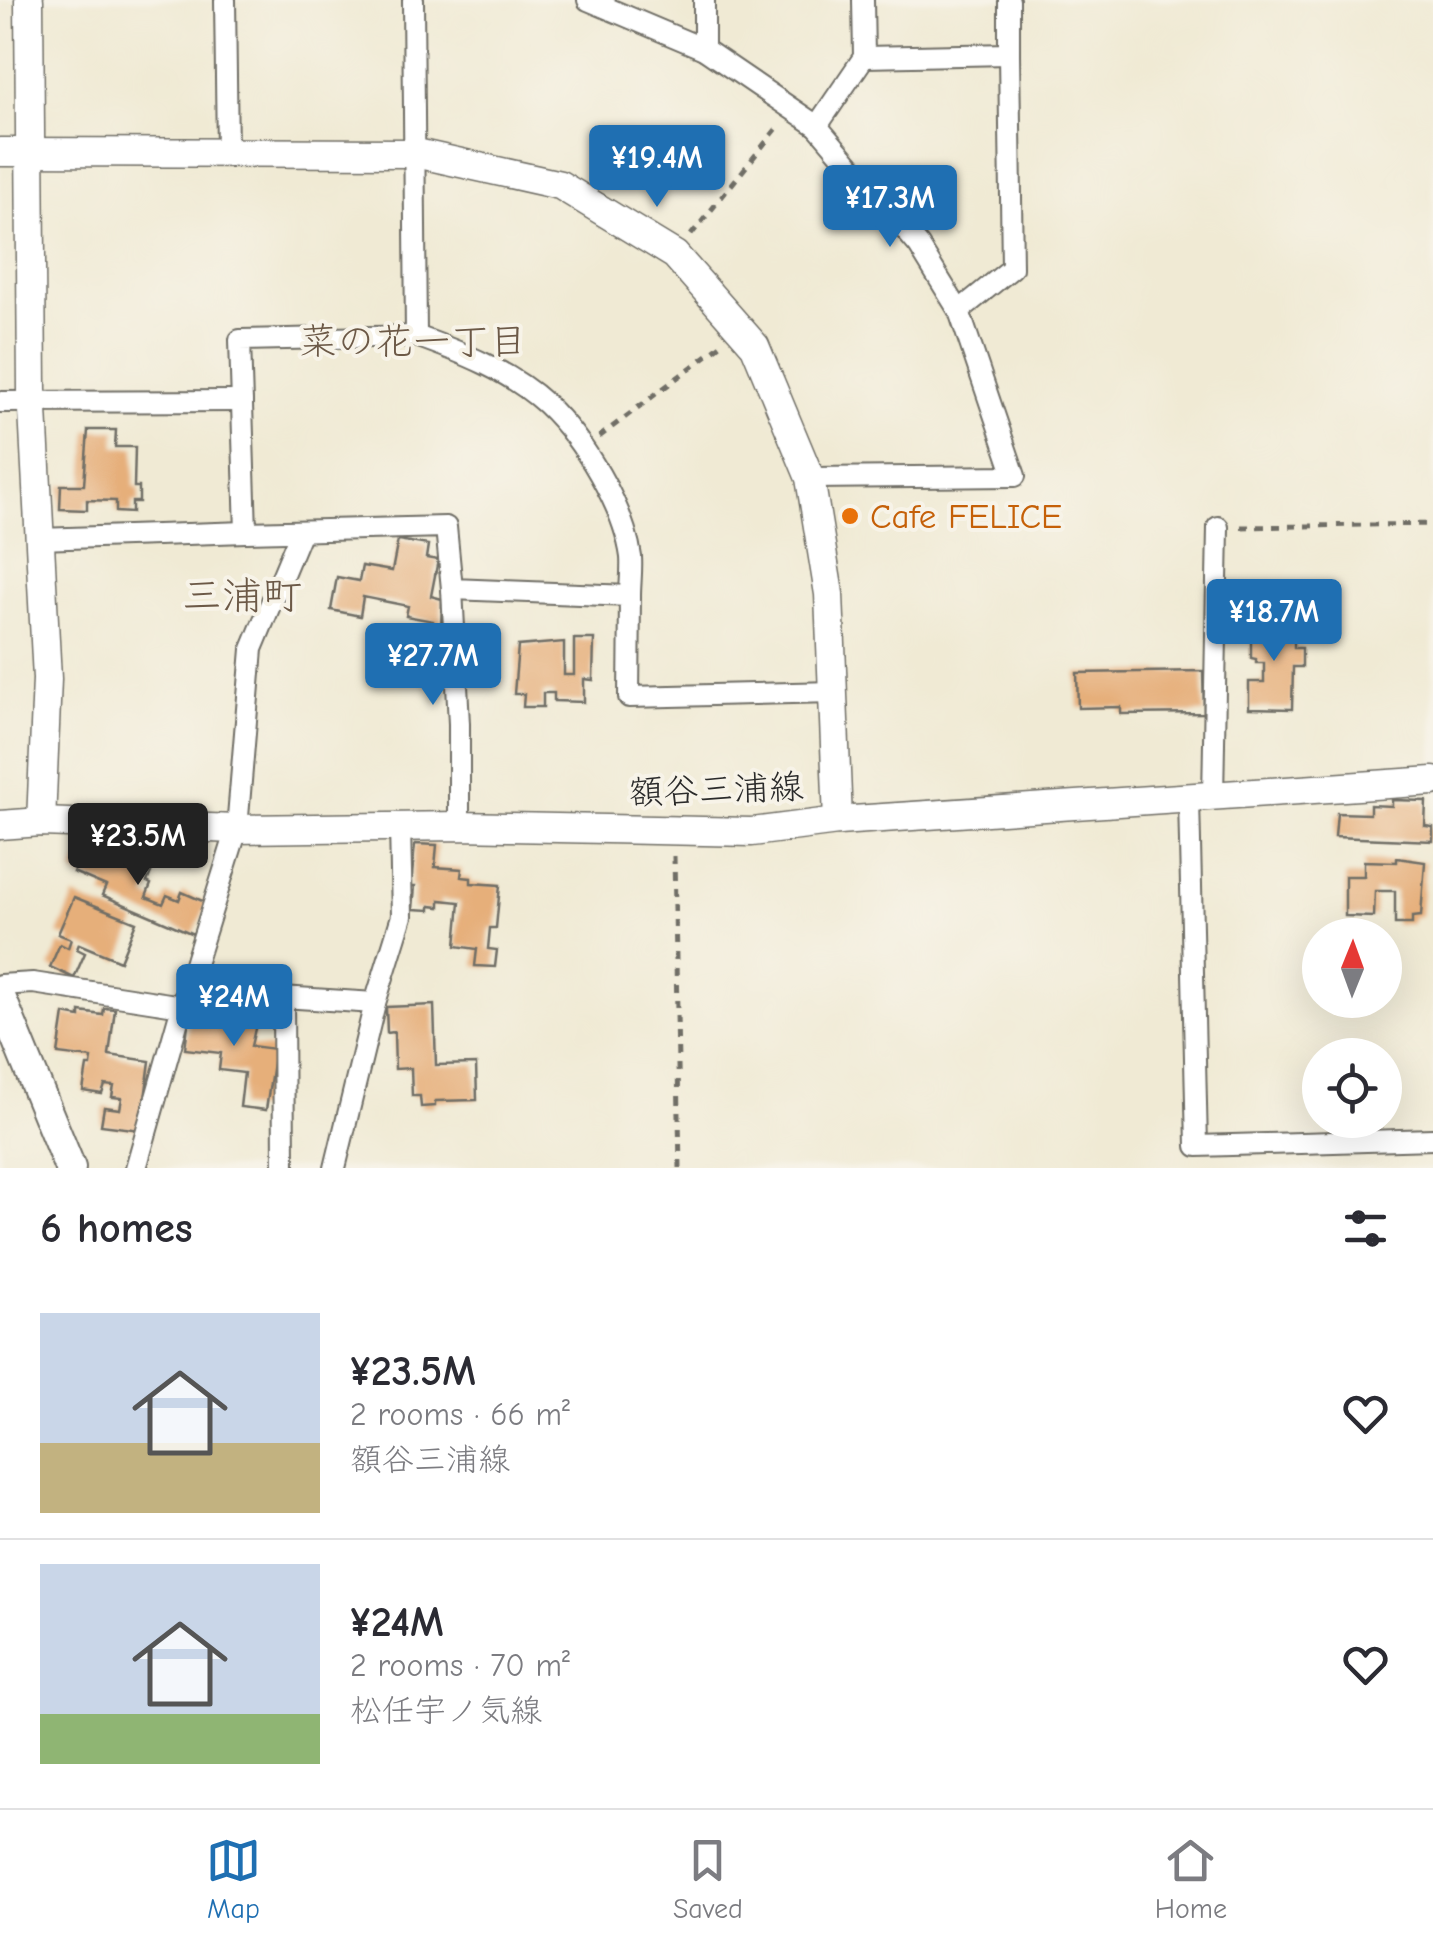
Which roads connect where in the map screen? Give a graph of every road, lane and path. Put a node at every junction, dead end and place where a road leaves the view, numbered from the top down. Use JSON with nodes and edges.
{"nodes":[{"id":1,"x":30,"y":0,"type":"edge"},
{"id":2,"x":225,"y":0,"type":"edge"},
{"id":3,"x":413,"y":0,"type":"edge"},
{"id":4,"x":588,"y":0,"type":"edge"},
{"id":5,"x":704,"y":0,"type":"edge"},
{"id":6,"x":863,"y":0,"type":"edge"},
{"id":7,"x":1009,"y":0,"type":"edge"},
{"id":8,"x":704,"y":48,"type":"junction"},
{"id":9,"x":1009,"y":54,"type":"junction"},
{"id":10,"x":864,"y":57,"type":"junction"},
{"id":11,"x":792,"y":108,"type":"junction"},
{"id":12,"x":817,"y":126,"type":"junction"},
{"id":13,"x":0,"y":152,"type":"edge"},
{"id":14,"x":30,"y":152,"type":"junction"},
{"id":15,"x":227,"y":153,"type":"junction"},
{"id":16,"x":416,"y":153,"type":"junction"},
{"id":17,"x":675,"y":254,"type":"junction"},
{"id":18,"x":958,"y":311,"type":"junction"},
{"id":19,"x":740,"y":330,"type":"junction"},
{"id":20,"x":416,"y":336,"type":"junction"},
{"id":21,"x":242,"y":401,"type":"junction"},
{"id":22,"x":0,"y":402,"type":"edge"},
{"id":23,"x":32,"y":402,"type":"junction"},
{"id":24,"x":584,"y":449,"type":"junction"},
{"id":25,"x":810,"y":478,"type":"junction"},
{"id":26,"x":1433,"y":524,"type":"edge"},
{"id":27,"x":1218,"y":527,"type":"joint"},
{"id":28,"x":301,"y":531,"type":"junction"},
{"id":29,"x":246,"y":532,"type":"junction"},
{"id":30,"x":39,"y":538,"type":"junction"},
{"id":31,"x":452,"y":589,"type":"junction"},
{"id":32,"x":630,"y":596,"type":"junction"},
{"id":33,"x":834,"y":692,"type":"junction"},
{"id":34,"x":1433,"y":781,"type":"edge"},
{"id":35,"x":1201,"y":798,"type":"junction"},
{"id":36,"x":838,"y":821,"type":"junction"},
{"id":37,"x":41,"y":822,"type":"junction"},
{"id":38,"x":0,"y":825,"type":"edge"},
{"id":39,"x":459,"y":826,"type":"junction"},
{"id":40,"x":400,"y":827,"type":"junction"},
{"id":41,"x":237,"y":828,"type":"junction"},
{"id":42,"x":674,"y":832,"type":"junction"},
{"id":43,"x":0,"y":985,"type":"edge"},
{"id":44,"x":0,"y":997,"type":"edge"},
{"id":45,"x":283,"y":997,"type":"junction"},
{"id":46,"x":185,"y":998,"type":"junction"},
{"id":47,"x":375,"y":1003,"type":"junction"},
{"id":48,"x":1433,"y":1140,"type":"edge"},
{"id":49,"x":70,"y":1168,"type":"edge"},
{"id":50,"x":136,"y":1168,"type":"edge"},
{"id":51,"x":284,"y":1168,"type":"edge"},
{"id":52,"x":335,"y":1168,"type":"edge"},
{"id":53,"x":680,"y":1168,"type":"edge"}],
"edges":[{"from":1,"to":14,"type":"street"},
{"from":2,"to":15,"type":"street"},
{"from":3,"to":16,"type":"street"},
{"from":4,"to":8,"type":"street"},
{"from":5,"to":8,"type":"street"},
{"from":6,"to":10,"type":"street"},
{"from":7,"to":9,"type":"street"},
{"from":8,"to":11,"type":"street"},
{"from":9,"to":10,"type":"street"},
{"from":9,"to":18,"type":"street"},
{"from":10,"to":12,"type":"street"},
{"from":11,"to":12,"type":"street"},
{"from":11,"to":17,"type":"path"},
{"from":12,"to":18,"type":"street"},
{"from":13,"to":14,"type":"street"},
{"from":14,"to":15,"type":"street"},
{"from":14,"to":23,"type":"street"},
{"from":15,"to":16,"type":"street"},
{"from":16,"to":17,"type":"street"},
{"from":16,"to":20,"type":"street"},
{"from":17,"to":19,"type":"street"},
{"from":18,"to":25,"type":"street"},
{"from":19,"to":24,"type":"path"},
{"from":19,"to":25,"type":"street"},
{"from":20,"to":21,"type":"street"},
{"from":20,"to":24,"type":"street"},
{"from":21,"to":23,"type":"street"},
{"from":21,"to":29,"type":"street"},
{"from":22,"to":23,"type":"street"},
{"from":23,"to":30,"type":"street"},
{"from":24,"to":32,"type":"street"},
{"from":25,"to":33,"type":"street"},
{"from":26,"to":27,"type":"path"},
{"from":27,"to":35,"type":"street"},
{"from":28,"to":29,"type":"street"},
{"from":28,"to":31,"type":"street"},
{"from":28,"to":41,"type":"street"},
{"from":29,"to":30,"type":"street"},
{"from":30,"to":37,"type":"street"},
{"from":31,"to":32,"type":"street"},
{"from":31,"to":39,"type":"street"},
{"from":32,"to":33,"type":"street"},
{"from":33,"to":36,"type":"street"},
{"from":34,"to":35,"type":"street","name":"額谷三浦線"},
{"from":35,"to":36,"type":"street","name":"額谷三浦線"},
{"from":35,"to":48,"type":"street"},
{"from":36,"to":42,"type":"street","name":"額谷三浦線"},
{"from":37,"to":38,"type":"street","name":"額谷三浦線"},
{"from":37,"to":41,"type":"street","name":"額谷三浦線"},
{"from":39,"to":40,"type":"street","name":"額谷三浦線"},
{"from":39,"to":42,"type":"street","name":"額谷三浦線"},
{"from":40,"to":41,"type":"street","name":"額谷三浦線"},
{"from":40,"to":47,"type":"street"},
{"from":41,"to":46,"type":"street"},
{"from":42,"to":53,"type":"path"},
{"from":43,"to":46,"type":"street"},
{"from":44,"to":49,"type":"main road"},
{"from":45,"to":46,"type":"street"},
{"from":45,"to":47,"type":"street"},
{"from":45,"to":51,"type":"street"},
{"from":46,"to":50,"type":"street"},
{"from":47,"to":52,"type":"street"}]}
